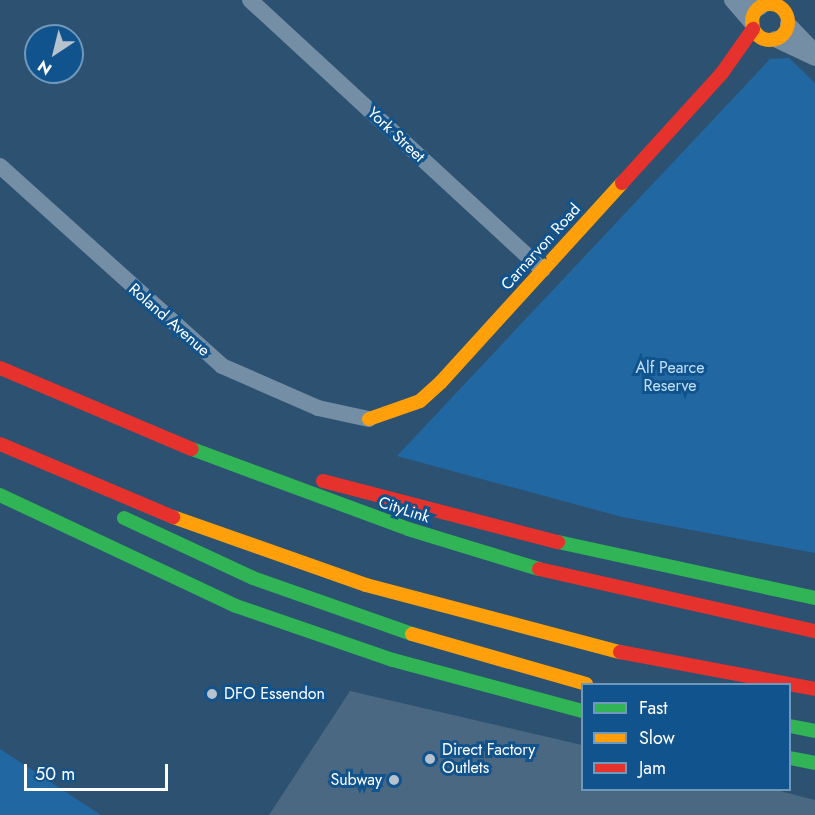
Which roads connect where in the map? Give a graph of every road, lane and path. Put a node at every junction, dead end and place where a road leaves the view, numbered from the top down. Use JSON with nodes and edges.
{"nodes":[{"id":1,"x":250,"y":0,"type":"edge"},
{"id":2,"x":732,"y":0,"type":"edge"},
{"id":3,"x":797,"y":0,"type":"edge"},
{"id":4,"x":765,"y":3,"type":"edge"},
{"id":5,"x":787,"y":20,"type":"junction"},
{"id":6,"x":752,"y":26,"type":"junction"},
{"id":7,"x":770,"y":39,"type":"junction"},
{"id":8,"x":815,"y":52,"type":"edge"},
{"id":9,"x":815,"y":58,"type":"edge"},
{"id":10,"x":722,"y":73,"type":"junction"},
{"id":11,"x":0,"y":166,"type":"edge"},
{"id":12,"x":543,"y":270,"type":"junction"},
{"id":13,"x":0,"y":368,"type":"edge"},
{"id":14,"x":369,"y":418,"type":"joint"},
{"id":15,"x":166,"y":440,"type":"junction"},
{"id":16,"x":0,"y":445,"type":"edge"},
{"id":17,"x":0,"y":495,"type":"edge"},
{"id":18,"x":815,"y":598,"type":"edge"},
{"id":19,"x":815,"y":631,"type":"edge"},
{"id":20,"x":582,"y":683,"type":"edge"},
{"id":21,"x":784,"y":683,"type":"edge"},
{"id":22,"x":791,"y":684,"type":"edge"},
{"id":23,"x":815,"y":689,"type":"edge"},
{"id":24,"x":581,"y":711,"type":"edge"},
{"id":25,"x":791,"y":726,"type":"edge"},
{"id":26,"x":815,"y":731,"type":"edge"},
{"id":27,"x":791,"y":758,"type":"edge"},
{"id":28,"x":815,"y":763,"type":"edge"}],
"edges":[{"from":1,"to":12,"type":"street","name":"York Street"},
{"from":2,"to":6,"type":"street"},
{"from":3,"to":5,"type":"main road"},
{"from":4,"to":5,"type":"main road"},
{"from":4,"to":6,"type":"main road","name":"Carnarvon Road"},
{"from":5,"to":7,"type":"main road","name":"Carnarvon Road"},
{"from":5,"to":8,"type":"street"},
{"from":6,"to":7,"type":"main road"},
{"from":6,"to":10,"type":"main road","name":"Carnarvon Road"},
{"from":7,"to":9,"type":"street"},
{"from":7,"to":10,"type":"main road","name":"Carnarvon Road"},
{"from":10,"to":12,"type":"main road","name":"Carnarvon Road"},
{"from":11,"to":14,"type":"street","name":"Roland Avenue"},
{"from":12,"to":14,"type":"main road","name":"Carnarvon Road"},
{"from":13,"to":15,"type":"main road","name":"CityLink"},
{"from":15,"to":18,"type":"main road"},
{"from":15,"to":19,"type":"main road","name":"CityLink"},
{"from":16,"to":20,"type":"main road"},
{"from":16,"to":21,"type":"main road"},
{"from":17,"to":24,"type":"main road"},
{"from":22,"to":23,"type":"main road"},
{"from":25,"to":26,"type":"main road"},
{"from":27,"to":28,"type":"main road"}]}
